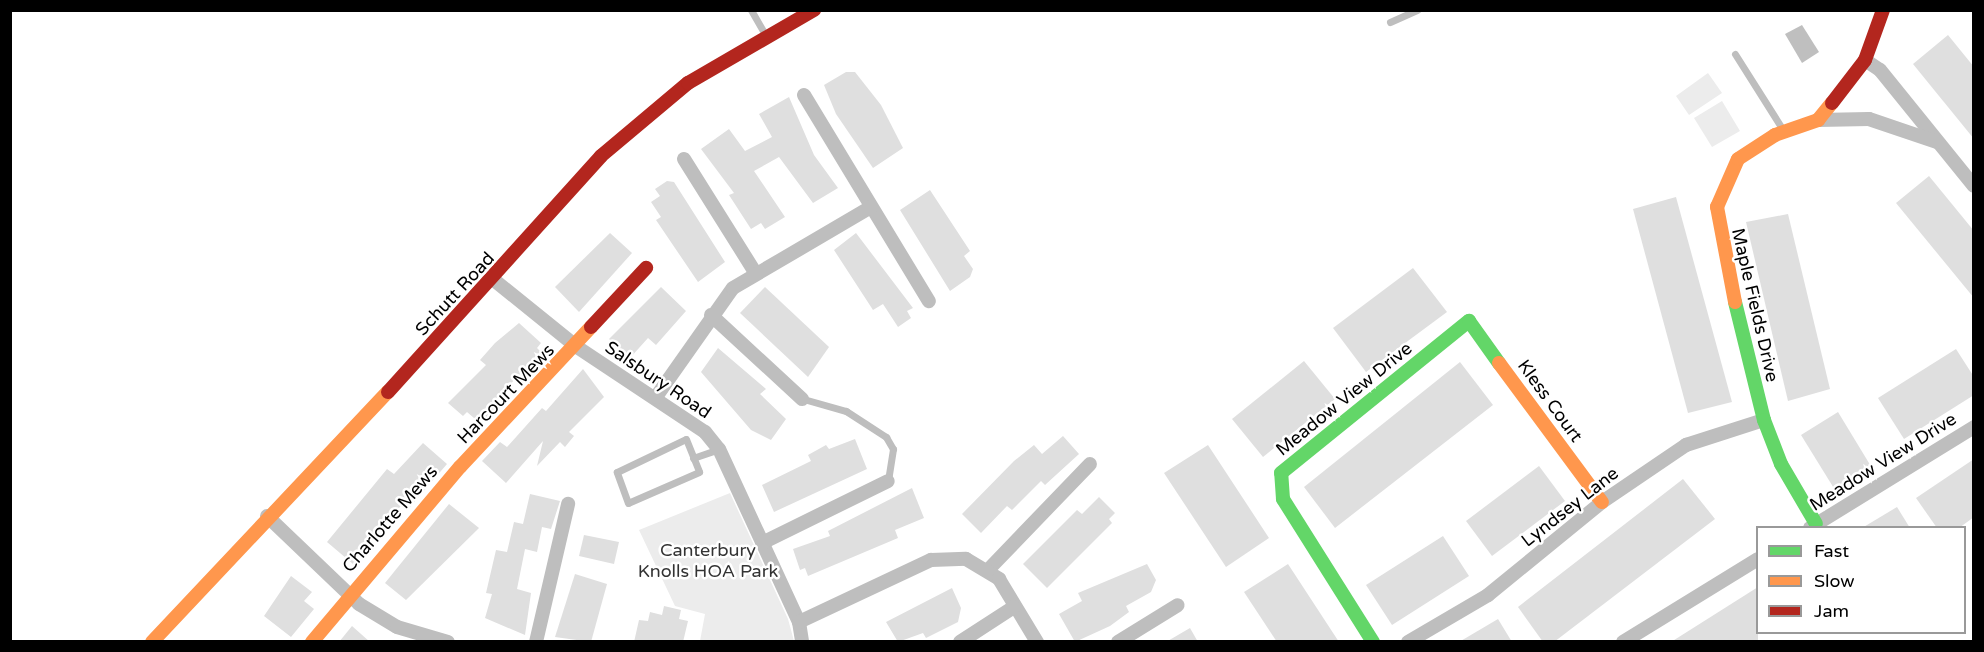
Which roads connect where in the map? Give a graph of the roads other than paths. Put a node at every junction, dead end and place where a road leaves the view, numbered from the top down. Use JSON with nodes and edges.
{"nodes":[{"id":1,"x":751,"y":10,"type":"edge"},
{"id":2,"x":814,"y":10,"type":"edge"},
{"id":3,"x":1417,"y":10,"type":"edge"},
{"id":4,"x":1883,"y":10,"type":"edge"},
{"id":5,"x":1390,"y":22,"type":"dead end"},
{"id":6,"x":767,"y":38,"type":"junction"},
{"id":7,"x":1735,"y":54,"type":"dead end"},
{"id":8,"x":1865,"y":60,"type":"junction"},
{"id":9,"x":804,"y":95,"type":"dead end"},
{"id":10,"x":1818,"y":120,"type":"junction"},
{"id":11,"x":1785,"y":132,"type":"junction"},
{"id":12,"x":1939,"y":143,"type":"junction"},
{"id":13,"x":684,"y":159,"type":"dead end"},
{"id":14,"x":1974,"y":186,"type":"edge"},
{"id":15,"x":871,"y":207,"type":"junction"},
{"id":16,"x":646,"y":268,"type":"dead end"},
{"id":17,"x":755,"y":272,"type":"junction"},
{"id":18,"x":494,"y":280,"type":"junction"},
{"id":19,"x":929,"y":301,"type":"dead end"},
{"id":20,"x":711,"y":315,"type":"junction"},
{"id":21,"x":1469,"y":321,"type":"joint"},
{"id":22,"x":577,"y":347,"type":"junction"},
{"id":23,"x":656,"y":397,"type":"junction"},
{"id":24,"x":801,"y":399,"type":"joint"},
{"id":25,"x":1764,"y":420,"type":"junction"},
{"id":26,"x":1974,"y":427,"type":"edge"},
{"id":27,"x":719,"y":449,"type":"junction"},
{"id":28,"x":693,"y":458,"type":"junction"},
{"id":29,"x":1090,"y":464,"type":"dead end"},
{"id":30,"x":460,"y":467,"type":"joint"},
{"id":31,"x":888,"y":481,"type":"joint"},
{"id":32,"x":1602,"y":502,"type":"junction"},
{"id":33,"x":568,"y":504,"type":"dead end"},
{"id":34,"x":267,"y":516,"type":"junction"},
{"id":35,"x":1813,"y":526,"type":"edge"},
{"id":36,"x":762,"y":543,"type":"junction"},
{"id":37,"x":1756,"y":560,"type":"edge"},
{"id":38,"x":988,"y":570,"type":"junction"},
{"id":39,"x":348,"y":595,"type":"junction"},
{"id":40,"x":1178,"y":605,"type":"dead end"},
{"id":41,"x":1014,"y":607,"type":"junction"},
{"id":42,"x":799,"y":622,"type":"junction"},
{"id":43,"x":152,"y":642,"type":"edge"},
{"id":44,"x":312,"y":642,"type":"edge"},
{"id":45,"x":448,"y":642,"type":"edge"},
{"id":46,"x":536,"y":642,"type":"edge"},
{"id":47,"x":802,"y":642,"type":"edge"},
{"id":48,"x":960,"y":642,"type":"edge"},
{"id":49,"x":1037,"y":642,"type":"edge"},
{"id":50,"x":1118,"y":642,"type":"edge"},
{"id":51,"x":1373,"y":642,"type":"edge"},
{"id":52,"x":1408,"y":642,"type":"edge"},
{"id":53,"x":1623,"y":642,"type":"edge"}],
"edges":[{"from":1,"to":6,"type":"lane"},
{"from":2,"to":6,"type":"street","name":"Schutt Road"},
{"from":3,"to":5,"type":"lane"},
{"from":4,"to":8,"type":"street"},
{"from":6,"to":18,"type":"street","name":"Schutt Road"},
{"from":7,"to":11,"type":"lane"},
{"from":8,"to":10,"type":"street"},
{"from":8,"to":12,"type":"street"},
{"from":9,"to":15,"type":"street"},
{"from":10,"to":11,"type":"street","name":"Maple Fields Drive"},
{"from":10,"to":12,"type":"street"},
{"from":11,"to":25,"type":"street","name":"Maple Fields Drive"},
{"from":12,"to":14,"type":"street"},
{"from":13,"to":17,"type":"street"},
{"from":15,"to":17,"type":"street"},
{"from":15,"to":19,"type":"street"},
{"from":16,"to":22,"type":"street","name":"Harcourt Mews"},
{"from":17,"to":20,"type":"street"},
{"from":18,"to":22,"type":"street","name":"Salsbury Road"},
{"from":18,"to":34,"type":"street","name":"Schutt Road"},
{"from":20,"to":23,"type":"street"},
{"from":20,"to":24,"type":"street"},
{"from":21,"to":32,"type":"street","name":"Kless Court"},
{"from":21,"to":51,"type":"street","name":"Meadow View Drive"},
{"from":22,"to":23,"type":"street","name":"Salsbury Road"},
{"from":22,"to":30,"type":"street","name":"Harcourt Mews"},
{"from":23,"to":27,"type":"street","name":"Salsbury Road"},
{"from":24,"to":31,"type":"lane"},
{"from":25,"to":32,"type":"street","name":"Lyndsey Lane"},
{"from":25,"to":35,"type":"street","name":"Maple Fields Drive"},
{"from":26,"to":35,"type":"street","name":"Meadow View Drive"},
{"from":27,"to":28,"type":"lane"},
{"from":27,"to":36,"type":"street","name":"Salsbury Road"},
{"from":28,"to":28,"type":"lane"},
{"from":29,"to":38,"type":"street"},
{"from":30,"to":39,"type":"street","name":"Charlotte Mews"},
{"from":31,"to":36,"type":"street"},
{"from":32,"to":52,"type":"street","name":"Lyndsey Lane"},
{"from":33,"to":46,"type":"street"},
{"from":34,"to":39,"type":"street"},
{"from":34,"to":43,"type":"street","name":"Schutt Road"},
{"from":36,"to":42,"type":"street","name":"Salsbury Road"},
{"from":37,"to":53,"type":"street"},
{"from":38,"to":41,"type":"street"},
{"from":38,"to":42,"type":"street"},
{"from":39,"to":44,"type":"street","name":"Charlotte Mews"},
{"from":39,"to":45,"type":"street"},
{"from":40,"to":50,"type":"street"},
{"from":41,"to":48,"type":"street"},
{"from":41,"to":49,"type":"street"},
{"from":42,"to":47,"type":"street","name":"Salsbury Road"}]}
